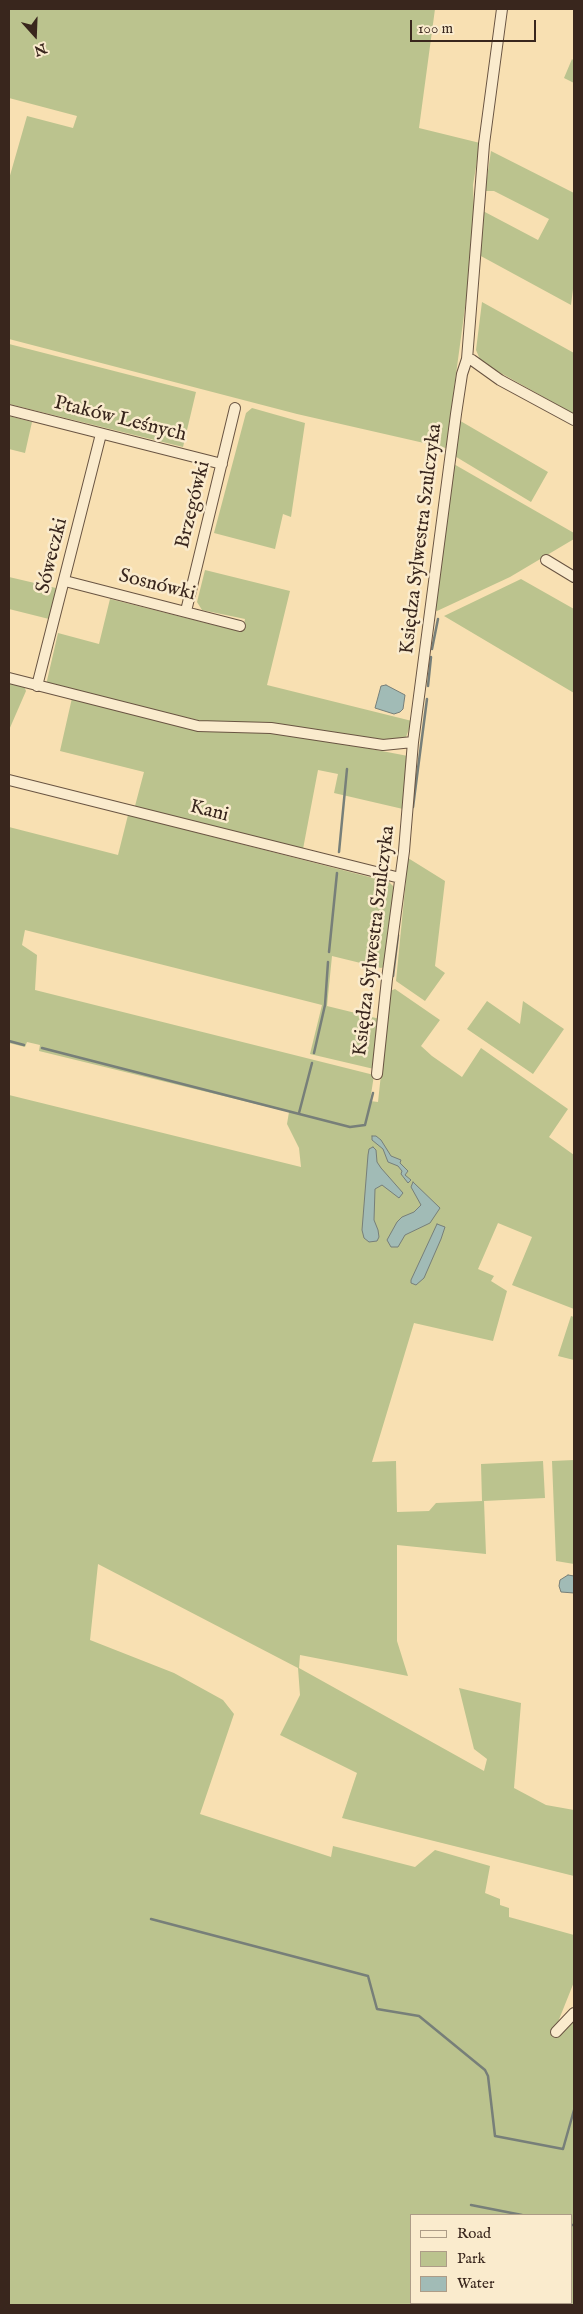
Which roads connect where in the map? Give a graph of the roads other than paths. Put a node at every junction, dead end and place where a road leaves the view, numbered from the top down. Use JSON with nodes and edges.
{"nodes":[{"id":1,"x":502,"y":9,"type":"edge"},
{"id":2,"x":467,"y":359,"type":"junction"},
{"id":3,"x":236,"y":408,"type":"dead end"},
{"id":4,"x":9,"y":410,"type":"edge"},
{"id":5,"x":574,"y":420,"type":"edge"},
{"id":6,"x":101,"y":434,"type":"junction"},
{"id":7,"x":222,"y":464,"type":"junction"},
{"id":8,"x":546,"y":560,"type":"dead end"},
{"id":9,"x":574,"y":577,"type":"edge"},
{"id":10,"x":65,"y":581,"type":"junction"},
{"id":11,"x":186,"y":611,"type":"junction"},
{"id":12,"x":240,"y":626,"type":"dead end"},
{"id":13,"x":9,"y":678,"type":"edge"},
{"id":14,"x":37,"y":686,"type":"junction"},
{"id":15,"x":413,"y":742,"type":"junction"},
{"id":16,"x":9,"y":780,"type":"edge"},
{"id":17,"x":400,"y":878,"type":"junction"},
{"id":18,"x":377,"y":1074,"type":"dead end"},
{"id":19,"x":574,"y":2013,"type":"edge"},
{"id":20,"x":556,"y":2032,"type":"dead end"}],
"edges":[{"from":1,"to":2,"type":"street","name":"Księdza Sylwestra Szulczyka"},
{"from":2,"to":5,"type":"street"},
{"from":2,"to":15,"type":"street","name":"Księdza Sylwestra Szulczyka"},
{"from":3,"to":7,"type":"street","name":"Brzegówki"},
{"from":4,"to":6,"type":"street","name":"Ptaków Leśnych"},
{"from":6,"to":7,"type":"street","name":"Ptaków Leśnych"},
{"from":6,"to":10,"type":"street","name":"Sóweczki"},
{"from":7,"to":11,"type":"street","name":"Brzegówki"},
{"from":8,"to":9,"type":"street"},
{"from":10,"to":11,"type":"street","name":"Sosnówki"},
{"from":10,"to":14,"type":"street","name":"Sóweczki"},
{"from":11,"to":12,"type":"street","name":"Sosnówki"},
{"from":13,"to":14,"type":"street"},
{"from":14,"to":15,"type":"street"},
{"from":15,"to":17,"type":"street","name":"Księdza Sylwestra Szulczyka"},
{"from":16,"to":17,"type":"street","name":"Kani"},
{"from":17,"to":18,"type":"street","name":"Księdza Sylwestra Szulczyka"},
{"from":19,"to":20,"type":"street"}]}
